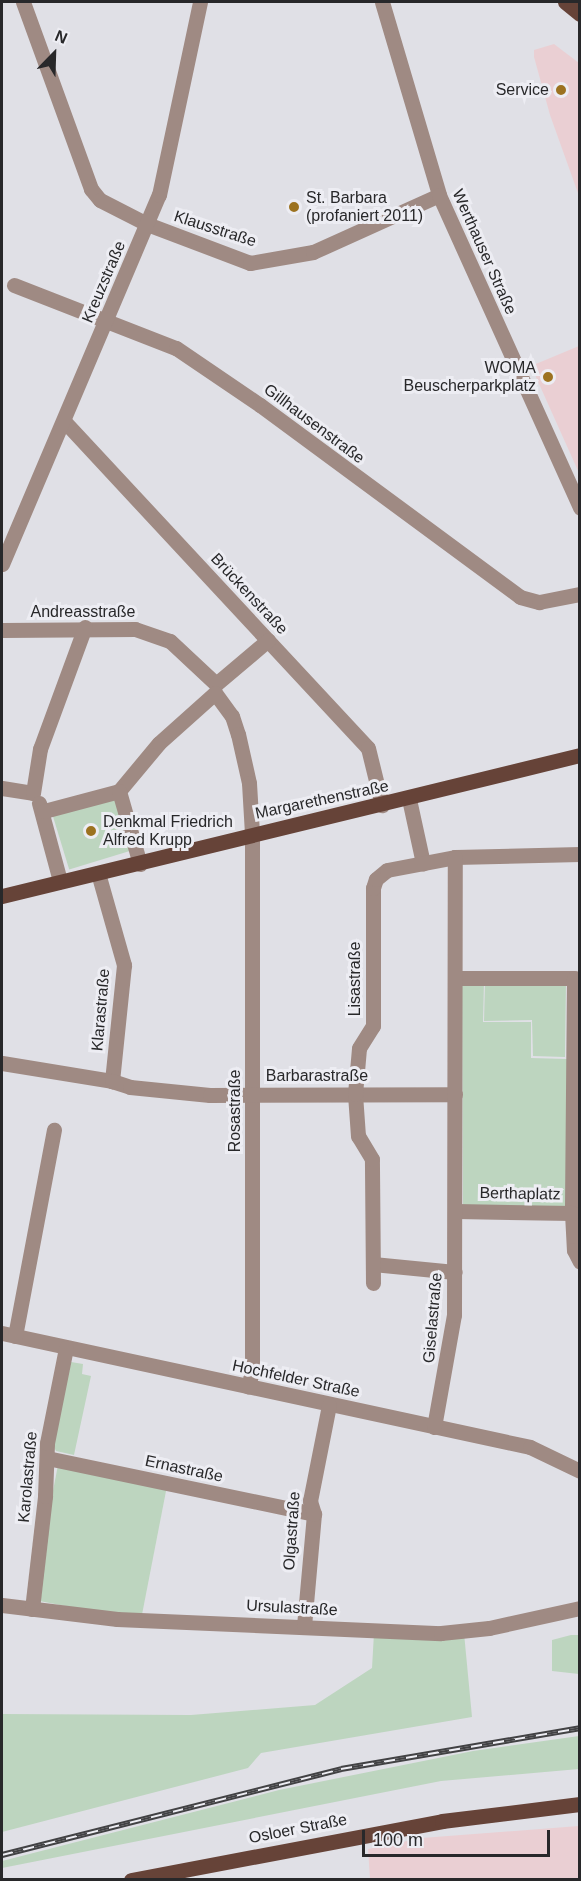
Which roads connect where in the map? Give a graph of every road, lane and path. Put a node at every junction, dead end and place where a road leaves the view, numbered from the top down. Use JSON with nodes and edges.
{"nodes":[{"id":1,"x":23,"y":2,"type":"edge"},
{"id":2,"x":200,"y":2,"type":"edge"},
{"id":3,"x":382,"y":2,"type":"edge"},
{"id":4,"x":565,"y":2,"type":"edge"},
{"id":5,"x":579,"y":14,"type":"edge"},
{"id":6,"x":439,"y":195,"type":"junction"},
{"id":7,"x":147,"y":224,"type":"junction"},
{"id":8,"x":14,"y":285,"type":"dead end"},
{"id":9,"x":107,"y":320,"type":"junction"},
{"id":10,"x":64,"y":421,"type":"junction"},
{"id":11,"x":579,"y":508,"type":"edge"},
{"id":12,"x":2,"y":564,"type":"edge"},
{"id":13,"x":579,"y":594,"type":"edge"},
{"id":14,"x":85,"y":627,"type":"junction"},
{"id":15,"x":2,"y":630,"type":"edge"},
{"id":16,"x":268,"y":640,"type":"junction"},
{"id":17,"x":216,"y":688,"type":"junction"},
{"id":18,"x":579,"y":755,"type":"edge"},
{"id":19,"x":2,"y":788,"type":"edge"},
{"id":20,"x":118,"y":791,"type":"junction"},
{"id":21,"x":33,"y":793,"type":"junction"},
{"id":22,"x":409,"y":799,"type":"junction"},
{"id":23,"x":382,"y":805,"type":"junction"},
{"id":24,"x":44,"y":811,"type":"junction"},
{"id":25,"x":252,"y":833,"type":"junction"},
{"id":26,"x":579,"y":854,"type":"edge"},
{"id":27,"x":455,"y":857,"type":"junction"},
{"id":28,"x":423,"y":863,"type":"junction"},
{"id":29,"x":140,"y":864,"type":"junction"},
{"id":30,"x":98,"y":873,"type":"junction"},
{"id":31,"x":60,"y":881,"type":"junction"},
{"id":32,"x":2,"y":896,"type":"edge"},
{"id":33,"x":456,"y":978,"type":"junction"},
{"id":34,"x":2,"y":1063,"type":"edge"},
{"id":35,"x":112,"y":1081,"type":"junction"},
{"id":36,"x":254,"y":1094,"type":"junction"},
{"id":37,"x":355,"y":1094,"type":"junction"},
{"id":38,"x":455,"y":1094,"type":"junction"},
{"id":39,"x":54,"y":1130,"type":"dead end"},
{"id":40,"x":456,"y":1211,"type":"junction"},
{"id":41,"x":572,"y":1213,"type":"junction"},
{"id":42,"x":579,"y":1262,"type":"edge"},
{"id":43,"x":373,"y":1264,"type":"junction"},
{"id":44,"x":455,"y":1272,"type":"junction"},
{"id":45,"x":373,"y":1283,"type":"dead end"},
{"id":46,"x":8,"y":1334,"type":"edge"},
{"id":47,"x":66,"y":1348,"type":"junction"},
{"id":48,"x":249,"y":1388,"type":"junction"},
{"id":49,"x":329,"y":1405,"type":"junction"},
{"id":50,"x":434,"y":1427,"type":"junction"},
{"id":51,"x":47,"y":1458,"type":"junction"},
{"id":52,"x":579,"y":1471,"type":"edge"},
{"id":53,"x":314,"y":1514,"type":"junction"},
{"id":54,"x":2,"y":1605,"type":"edge"},
{"id":55,"x":579,"y":1608,"type":"edge"},
{"id":56,"x":32,"y":1609,"type":"junction"},
{"id":57,"x":304,"y":1626,"type":"junction"},
{"id":58,"x":579,"y":1804,"type":"edge"},
{"id":59,"x":131,"y":1880,"type":"edge"}],
"edges":[{"from":1,"to":7,"type":"street","name":"Klausstraße"},
{"from":2,"to":7,"type":"street","name":"Kreuzstraße"},
{"from":3,"to":6,"type":"street","name":"Werthauser Straße"},
{"from":4,"to":5,"type":"main road"},
{"from":6,"to":7,"type":"street","name":"Klausstraße"},
{"from":6,"to":11,"type":"street","name":"Werthauser Straße"},
{"from":7,"to":9,"type":"street","name":"Kreuzstraße"},
{"from":8,"to":9,"type":"street","name":"Gillhausenstraße"},
{"from":9,"to":10,"type":"street","name":"Kreuzstraße"},
{"from":9,"to":13,"type":"street","name":"Gillhausenstraße"},
{"from":10,"to":12,"type":"street","name":"Kreuzstraße"},
{"from":10,"to":16,"type":"street","name":"Brückenstraße"},
{"from":14,"to":15,"type":"street","name":"Andreasstraße"},
{"from":14,"to":17,"type":"street","name":"Andreasstraße"},
{"from":14,"to":21,"type":"street"},
{"from":16,"to":17,"type":"street"},
{"from":16,"to":23,"type":"street","name":"Brückenstraße"},
{"from":17,"to":20,"type":"street"},
{"from":17,"to":25,"type":"street","name":"Andreasstraße"},
{"from":18,"to":22,"type":"main road","name":"Margarethenstraße"},
{"from":19,"to":21,"type":"street"},
{"from":20,"to":24,"type":"street"},
{"from":20,"to":29,"type":"street"},
{"from":21,"to":24,"type":"street"},
{"from":22,"to":23,"type":"main road","name":"Margarethenstraße"},
{"from":22,"to":28,"type":"street"},
{"from":23,"to":25,"type":"main road","name":"Margarethenstraße"},
{"from":24,"to":31,"type":"street"},
{"from":25,"to":29,"type":"main road","name":"Margarethenstraße"},
{"from":25,"to":36,"type":"street","name":"Rosastraße"},
{"from":26,"to":27,"type":"street","name":"Lisastraße"},
{"from":27,"to":28,"type":"street","name":"Lisastraße"},
{"from":27,"to":33,"type":"street","name":"Berthaplatz"},
{"from":28,"to":37,"type":"street","name":"Lisastraße"},
{"from":29,"to":30,"type":"main road","name":"Margarethenstraße"},
{"from":30,"to":31,"type":"main road","name":"Margarethenstraße"},
{"from":30,"to":35,"type":"street","name":"Klarastraße"},
{"from":31,"to":32,"type":"main road","name":"Margarethenstraße"},
{"from":33,"to":38,"type":"street","name":"Berthaplatz"},
{"from":33,"to":41,"type":"street","name":"Berthaplatz"},
{"from":34,"to":35,"type":"street","name":"Barbarastraße"},
{"from":35,"to":36,"type":"street","name":"Barbarastraße"},
{"from":36,"to":37,"type":"street","name":"Barbarastraße"},
{"from":36,"to":48,"type":"street","name":"Rosastraße"},
{"from":37,"to":38,"type":"street","name":"Barbarastraße"},
{"from":37,"to":43,"type":"street","name":"Lisastraße"},
{"from":38,"to":40,"type":"street","name":"Berthaplatz"},
{"from":39,"to":46,"type":"street"},
{"from":40,"to":41,"type":"street","name":"Berthaplatz"},
{"from":40,"to":44,"type":"street","name":"Giselastraße"},
{"from":41,"to":42,"type":"street"},
{"from":43,"to":44,"type":"street"},
{"from":43,"to":45,"type":"street","name":"Lisastraße"},
{"from":44,"to":50,"type":"street","name":"Giselastraße"},
{"from":46,"to":47,"type":"street","name":"Hochfelder Straße"},
{"from":47,"to":48,"type":"street","name":"Hochfelder Straße"},
{"from":47,"to":51,"type":"street","name":"Karolastraße"},
{"from":48,"to":49,"type":"street","name":"Hochfelder Straße"},
{"from":49,"to":50,"type":"street","name":"Hochfelder Straße"},
{"from":49,"to":53,"type":"street","name":"Olgastraße"},
{"from":50,"to":52,"type":"street","name":"Hochfelder Straße"},
{"from":51,"to":53,"type":"street","name":"Ernastraße"},
{"from":51,"to":56,"type":"street","name":"Karolastraße"},
{"from":53,"to":57,"type":"street","name":"Olgastraße"},
{"from":54,"to":56,"type":"street","name":"Ursulastraße"},
{"from":55,"to":57,"type":"street","name":"Ursulastraße"},
{"from":56,"to":57,"type":"street","name":"Ursulastraße"},
{"from":58,"to":59,"type":"main road","name":"Osloer Straße"}]}
